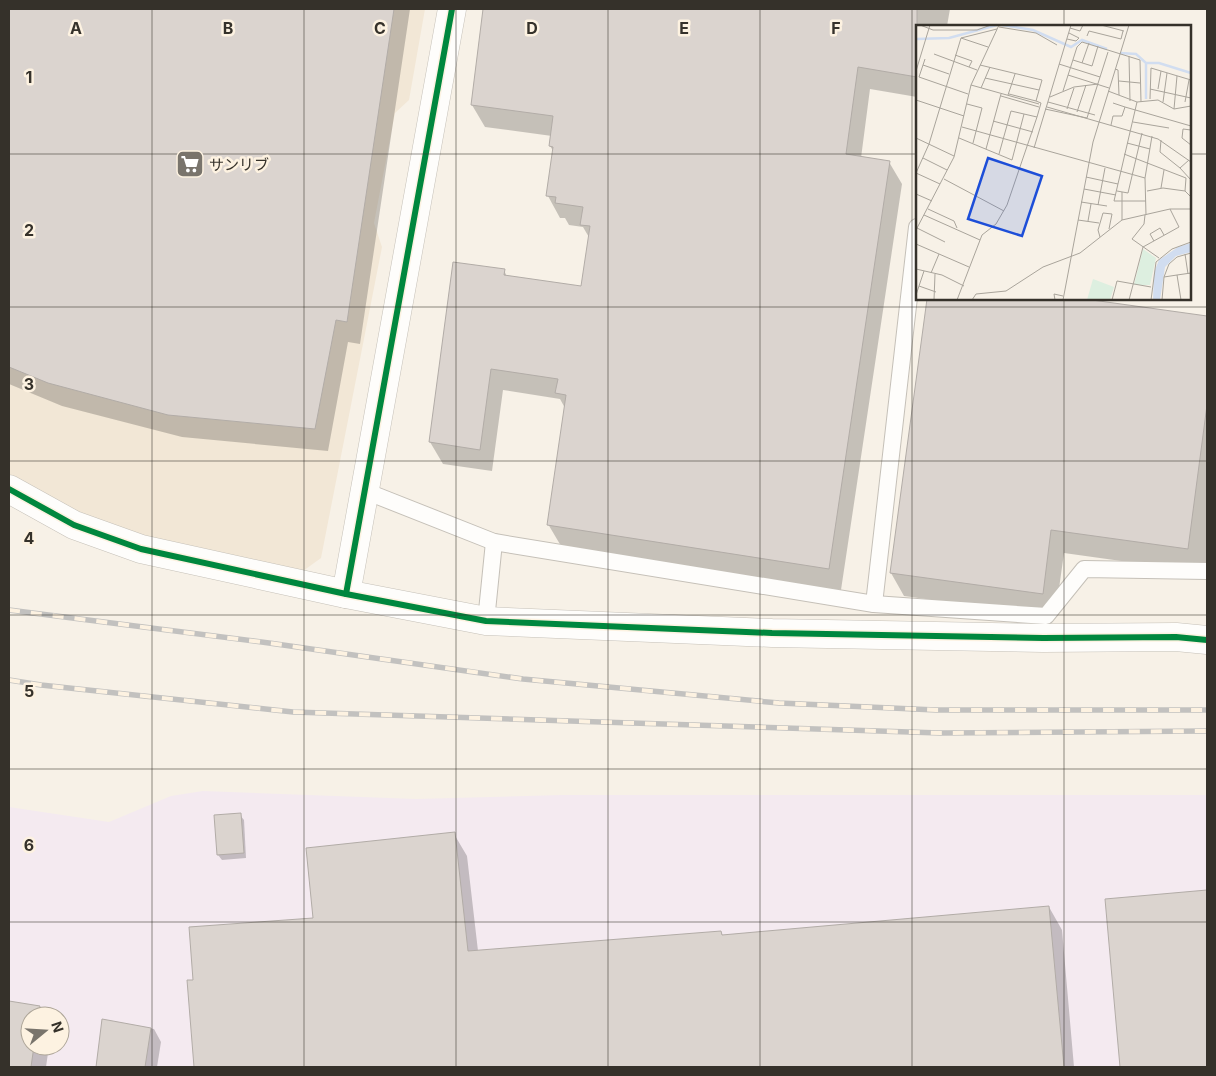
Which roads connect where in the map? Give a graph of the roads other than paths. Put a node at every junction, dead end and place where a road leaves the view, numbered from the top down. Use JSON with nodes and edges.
{"nodes":[{"id":1,"x":452,"y":9,"type":"edge"},
{"id":2,"x":916,"y":236,"type":"edge"},
{"id":3,"x":9,"y":489,"type":"edge"},
{"id":4,"x":365,"y":490,"type":"junction"},
{"id":5,"x":494,"y":542,"type":"junction"},
{"id":6,"x":1207,"y":571,"type":"edge"},
{"id":7,"x":346,"y":594,"type":"junction"},
{"id":8,"x":874,"y":604,"type":"junction"},
{"id":9,"x":486,"y":621,"type":"junction"},
{"id":10,"x":1207,"y":640,"type":"edge"}],
"edges":[{"from":1,"to":4,"type":"street"},
{"from":2,"to":8,"type":"lane"},
{"from":3,"to":7,"type":"street"},
{"from":4,"to":5,"type":"lane"},
{"from":4,"to":7,"type":"street"},
{"from":5,"to":8,"type":"lane"},
{"from":5,"to":9,"type":"lane"},
{"from":6,"to":8,"type":"lane"},
{"from":7,"to":9,"type":"street"},
{"from":9,"to":10,"type":"street"}]}
